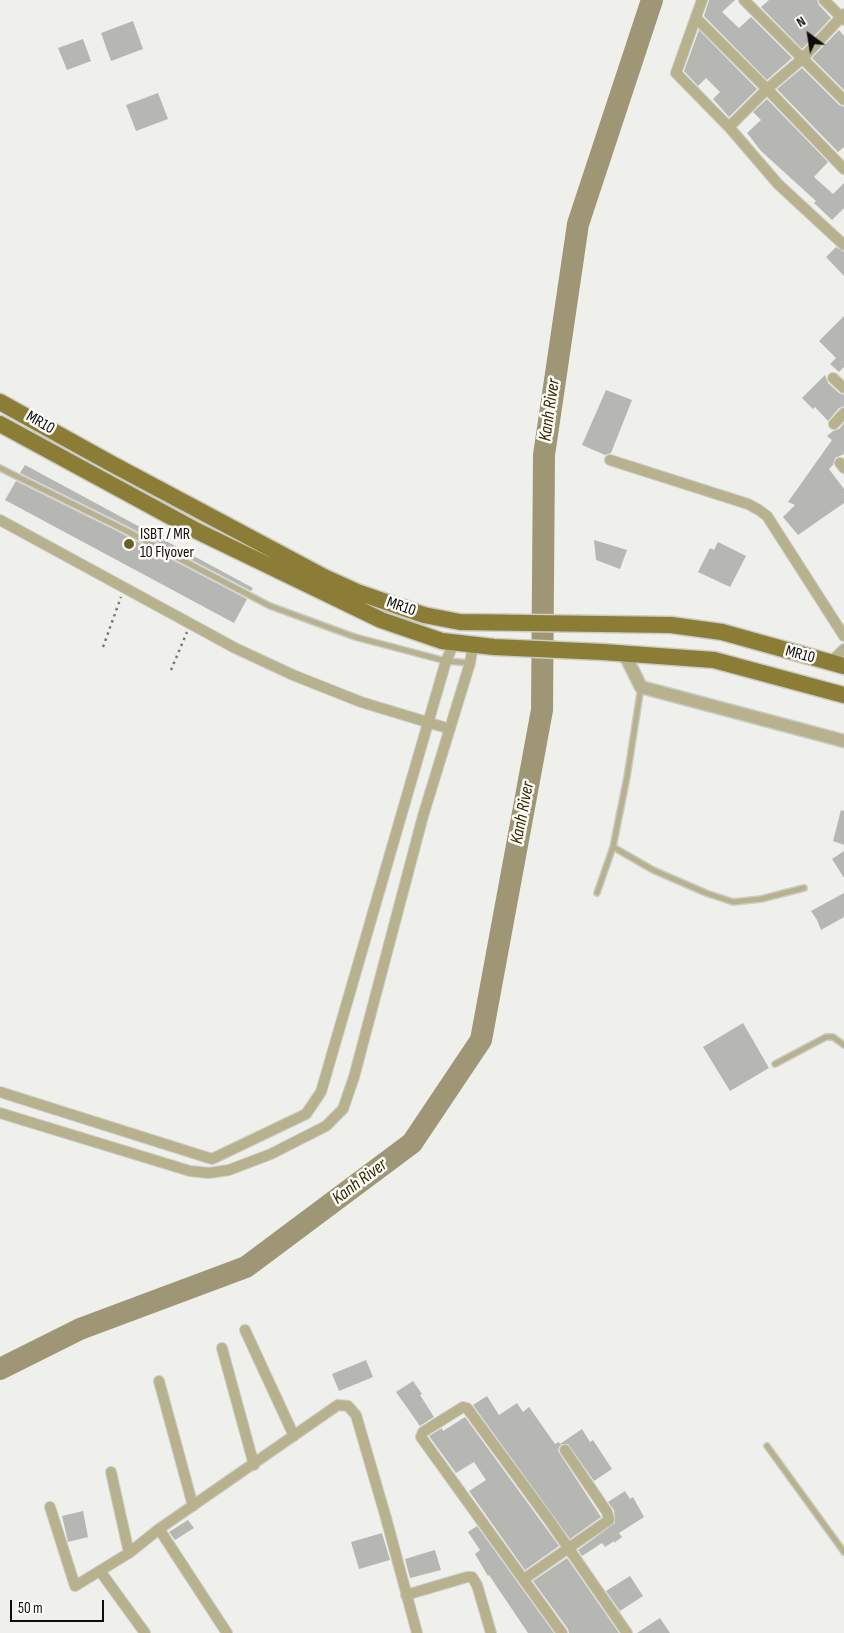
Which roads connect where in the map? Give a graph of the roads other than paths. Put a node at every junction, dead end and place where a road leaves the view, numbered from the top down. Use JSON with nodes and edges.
{"nodes":[{"id":1,"x":702,"y":0,"type":"edge"},
{"id":2,"x":744,"y":0,"type":"edge"},
{"id":3,"x":824,"y":0,"type":"edge"},
{"id":4,"x":843,"y":17,"type":"edge"},
{"id":5,"x":696,"y":18,"type":"junction"},
{"id":6,"x":802,"y":59,"type":"junction"},
{"id":7,"x":767,"y":89,"type":"junction"},
{"id":8,"x":844,"y":100,"type":"edge"},
{"id":9,"x":729,"y":127,"type":"junction"},
{"id":10,"x":844,"y":169,"type":"edge"},
{"id":11,"x":844,"y":245,"type":"edge"},
{"id":12,"x":833,"y":378,"type":"dead end"},
{"id":13,"x":844,"y":388,"type":"edge"},
{"id":14,"x":0,"y":402,"type":"edge"},
{"id":15,"x":844,"y":413,"type":"edge"},
{"id":16,"x":834,"y":424,"type":"dead end"},
{"id":17,"x":5,"y":426,"type":"edge"},
{"id":18,"x":610,"y":460,"type":"dead end"},
{"id":19,"x":0,"y":468,"type":"edge"},
{"id":20,"x":0,"y":520,"type":"edge"},
{"id":21,"x":844,"y":636,"type":"edge"},
{"id":22,"x":454,"y":643,"type":"junction"},
{"id":23,"x":473,"y":645,"type":"junction"},
{"id":24,"x":844,"y":649,"type":"edge"},
{"id":25,"x":624,"y":653,"type":"junction"},
{"id":26,"x":446,"y":661,"type":"junction"},
{"id":27,"x":470,"y":664,"type":"junction"},
{"id":28,"x":837,"y":664,"type":"edge"},
{"id":29,"x":641,"y":687,"type":"junction"},
{"id":30,"x":844,"y":694,"type":"edge"},
{"id":31,"x":428,"y":722,"type":"junction"},
{"id":32,"x":450,"y":729,"type":"junction"},
{"id":33,"x":844,"y":741,"type":"edge"},
{"id":34,"x":613,"y":846,"type":"junction"},
{"id":35,"x":804,"y":888,"type":"dead end"},
{"id":36,"x":597,"y":893,"type":"dead end"},
{"id":37,"x":844,"y":1045,"type":"edge"},
{"id":38,"x":775,"y":1064,"type":"dead end"},
{"id":39,"x":0,"y":1092,"type":"edge"},
{"id":40,"x":0,"y":1113,"type":"edge"},
{"id":41,"x":245,"y":1330,"type":"dead end"},
{"id":42,"x":222,"y":1348,"type":"dead end"},
{"id":43,"x":160,"y":1381,"type":"dead end"},
{"id":44,"x":294,"y":1436,"type":"junction"},
{"id":45,"x":767,"y":1446,"type":"dead end"},
{"id":46,"x":565,"y":1450,"type":"dead end"},
{"id":47,"x":254,"y":1465,"type":"junction"},
{"id":48,"x":111,"y":1472,"type":"dead end"},
{"id":49,"x":192,"y":1506,"type":"junction"},
{"id":50,"x":50,"y":1507,"type":"dead end"},
{"id":51,"x":158,"y":1530,"type":"junction"},
{"id":52,"x":569,"y":1549,"type":"junction"},
{"id":53,"x":844,"y":1552,"type":"edge"},
{"id":54,"x":129,"y":1553,"type":"junction"},
{"id":55,"x":100,"y":1571,"type":"junction"},
{"id":56,"x":524,"y":1579,"type":"junction"},
{"id":57,"x":406,"y":1595,"type":"junction"},
{"id":58,"x":145,"y":1633,"type":"edge"},
{"id":59,"x":227,"y":1633,"type":"edge"},
{"id":60,"x":417,"y":1633,"type":"edge"},
{"id":61,"x":492,"y":1633,"type":"edge"},
{"id":62,"x":562,"y":1633,"type":"edge"},
{"id":63,"x":627,"y":1633,"type":"edge"}],
"edges":[{"from":1,"to":5,"type":"street"},
{"from":2,"to":6,"type":"street"},
{"from":3,"to":4,"type":"street"},
{"from":4,"to":6,"type":"street"},
{"from":5,"to":7,"type":"street"},
{"from":5,"to":9,"type":"street"},
{"from":6,"to":7,"type":"street"},
{"from":6,"to":8,"type":"street"},
{"from":7,"to":9,"type":"street"},
{"from":7,"to":10,"type":"street"},
{"from":9,"to":11,"type":"street"},
{"from":12,"to":13,"type":"street"},
{"from":14,"to":28,"type":"main road","name":"MR10"},
{"from":15,"to":16,"type":"street"},
{"from":17,"to":22,"type":"main road","name":"MR10"},
{"from":18,"to":21,"type":"street"},
{"from":19,"to":26,"type":"lane"},
{"from":20,"to":31,"type":"street"},
{"from":22,"to":23,"type":"main road","name":"MR10"},
{"from":22,"to":26,"type":"street"},
{"from":23,"to":25,"type":"main road","name":"MR10"},
{"from":23,"to":27,"type":"street"},
{"from":24,"to":28,"type":"street"},
{"from":25,"to":29,"type":"street"},
{"from":25,"to":30,"type":"main road","name":"MR10"},
{"from":26,"to":27,"type":"lane"},
{"from":26,"to":31,"type":"street"},
{"from":27,"to":32,"type":"street"},
{"from":29,"to":33,"type":"street"},
{"from":29,"to":34,"type":"lane"},
{"from":31,"to":32,"type":"street"},
{"from":31,"to":39,"type":"street"},
{"from":32,"to":40,"type":"street"},
{"from":34,"to":35,"type":"lane"},
{"from":34,"to":36,"type":"lane"},
{"from":37,"to":38,"type":"lane"},
{"from":41,"to":44,"type":"street"},
{"from":42,"to":47,"type":"street"},
{"from":43,"to":49,"type":"street"},
{"from":44,"to":47,"type":"street"},
{"from":44,"to":57,"type":"street"},
{"from":45,"to":53,"type":"lane"},
{"from":46,"to":52,"type":"street"},
{"from":47,"to":49,"type":"street"},
{"from":48,"to":54,"type":"street"},
{"from":49,"to":51,"type":"street"},
{"from":50,"to":55,"type":"street"},
{"from":51,"to":54,"type":"street"},
{"from":51,"to":59,"type":"street"},
{"from":52,"to":56,"type":"street"},
{"from":52,"to":56,"type":"street"},
{"from":52,"to":63,"type":"street"},
{"from":54,"to":55,"type":"street"},
{"from":55,"to":58,"type":"street"},
{"from":56,"to":62,"type":"street"},
{"from":57,"to":60,"type":"street"},
{"from":57,"to":61,"type":"street"}]}
